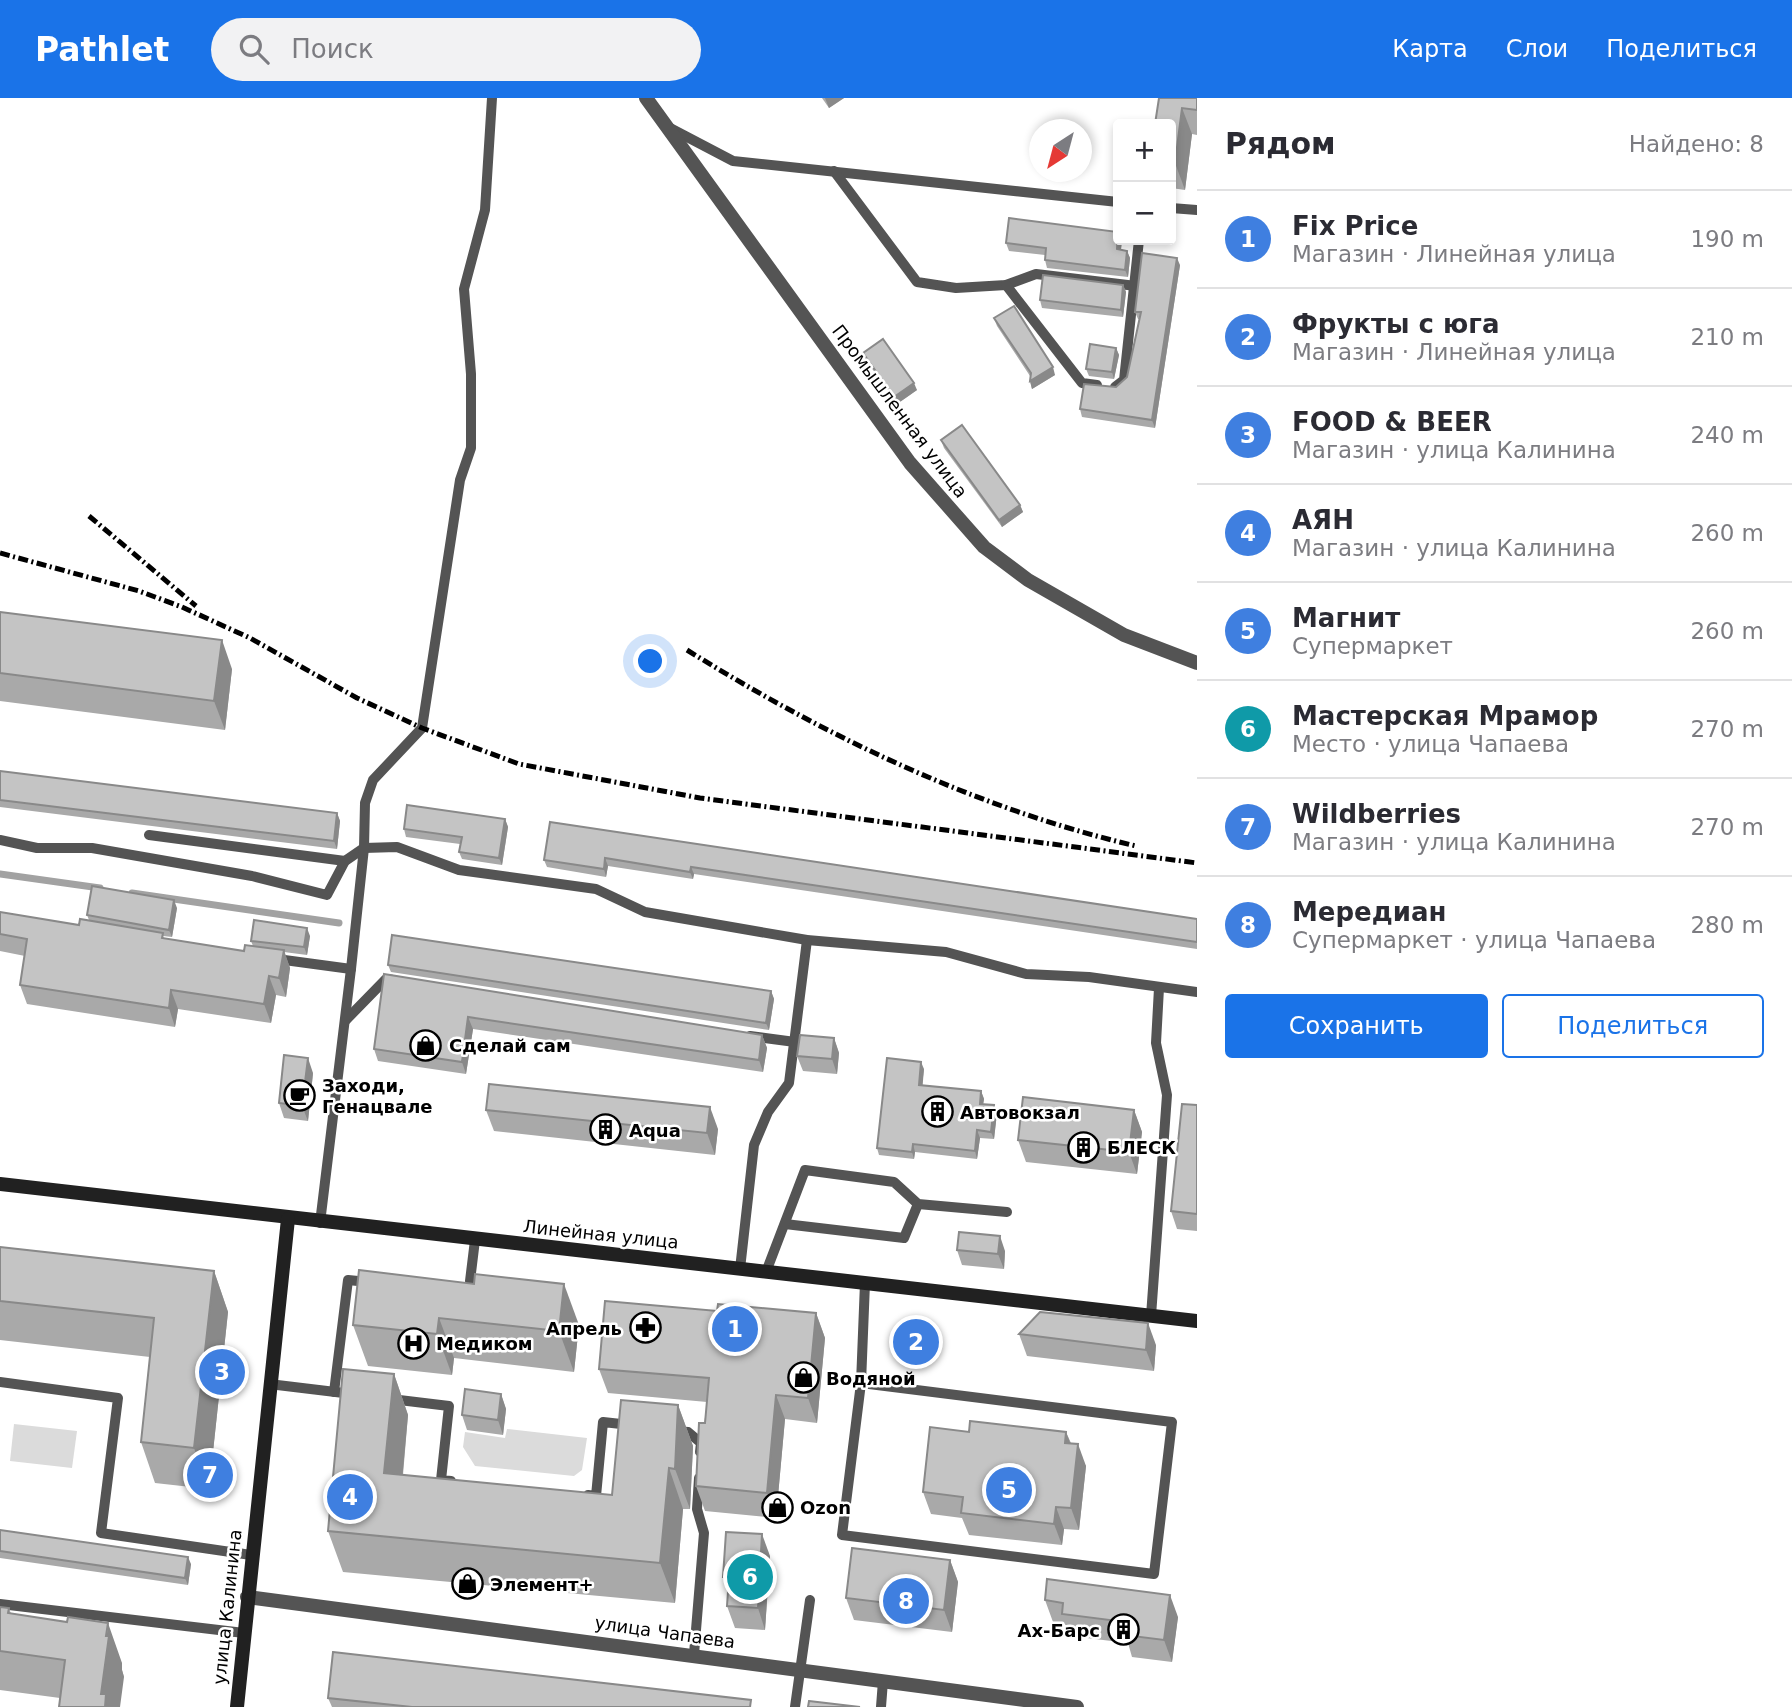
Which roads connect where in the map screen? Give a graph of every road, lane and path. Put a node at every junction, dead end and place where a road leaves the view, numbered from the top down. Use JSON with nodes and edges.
{"nodes":[{"id":1,"x":492,"y":98,"type":"edge"},
{"id":2,"x":646,"y":98,"type":"edge"},
{"id":3,"x":669,"y":128,"type":"junction"},
{"id":4,"x":834,"y":171,"type":"junction"},
{"id":5,"x":1113,"y":201,"type":"edge"},
{"id":6,"x":1176,"y":209,"type":"edge"},
{"id":7,"x":1197,"y":211,"type":"edge"},
{"id":8,"x":1139,"y":245,"type":"edge"},
{"id":9,"x":1006,"y":285,"type":"junction"},
{"id":10,"x":1136,"y":286,"type":"junction"},
{"id":11,"x":1197,"y":663,"type":"edge"},
{"id":12,"x":149,"y":835,"type":"dead end"},
{"id":13,"x":0,"y":840,"type":"edge"},
{"id":14,"x":364,"y":848,"type":"junction"},
{"id":15,"x":345,"y":861,"type":"junction"},
{"id":16,"x":807,"y":940,"type":"junction"},
{"id":17,"x":271,"y":958,"type":"edge"},
{"id":18,"x":351,"y":969,"type":"junction"},
{"id":19,"x":400,"y":981,"type":"edge"},
{"id":20,"x":1159,"y":988,"type":"junction"},
{"id":21,"x":1197,"y":992,"type":"edge"},
{"id":22,"x":345,"y":1021,"type":"junction"},
{"id":23,"x":740,"y":1034,"type":"edge"},
{"id":24,"x":795,"y":1042,"type":"junction"},
{"id":25,"x":0,"y":1184,"type":"edge"},
{"id":26,"x":918,"y":1204,"type":"junction"},
{"id":27,"x":1007,"y":1212,"type":"dead end"},
{"id":28,"x":288,"y":1219,"type":"junction"},
{"id":29,"x":320,"y":1223,"type":"junction"},
{"id":30,"x":785,"y":1224,"type":"junction"},
{"id":31,"x":475,"y":1240,"type":"junction"},
{"id":32,"x":740,"y":1269,"type":"junction"},
{"id":33,"x":766,"y":1272,"type":"junction"},
{"id":34,"x":470,"y":1281,"type":"junction"},
{"id":35,"x":483,"y":1282,"type":"edge"},
{"id":36,"x":865,"y":1283,"type":"junction"},
{"id":37,"x":384,"y":1284,"type":"edge"},
{"id":38,"x":458,"y":1286,"type":"edge"},
{"id":39,"x":1151,"y":1316,"type":"junction"},
{"id":40,"x":1197,"y":1321,"type":"edge"},
{"id":41,"x":0,"y":1382,"type":"edge"},
{"id":42,"x":860,"y":1383,"type":"junction"},
{"id":43,"x":269,"y":1384,"type":"junction"},
{"id":44,"x":334,"y":1392,"type":"junction"},
{"id":45,"x":360,"y":1395,"type":"edge"},
{"id":46,"x":385,"y":1398,"type":"edge"},
{"id":47,"x":639,"y":1426,"type":"edge"},
{"id":48,"x":664,"y":1429,"type":"edge"},
{"id":49,"x":467,"y":1483,"type":"edge"},
{"id":50,"x":570,"y":1493,"type":"edge"},
{"id":51,"x":251,"y":1555,"type":"junction"},
{"id":52,"x":247,"y":1597,"type":"junction"},
{"id":53,"x":810,"y":1600,"type":"dead end"},
{"id":54,"x":0,"y":1604,"type":"edge"},
{"id":55,"x":244,"y":1633,"type":"junction"},
{"id":56,"x":694,"y":1654,"type":"junction"},
{"id":57,"x":802,"y":1670,"type":"junction"},
{"id":58,"x":883,"y":1681,"type":"junction"},
{"id":59,"x":1001,"y":1702,"type":"edge"},
{"id":60,"x":1041,"y":1705,"type":"edge"},
{"id":61,"x":236,"y":1707,"type":"edge"},
{"id":62,"x":795,"y":1707,"type":"edge"},
{"id":63,"x":881,"y":1707,"type":"edge"},
{"id":64,"x":1077,"y":1707,"type":"edge"}],
"edges":[{"from":1,"to":14,"type":"lane"},
{"from":2,"to":3,"type":"street","name":"Промышленная улица"},
{"from":3,"to":4,"type":"lane"},
{"from":3,"to":11,"type":"street","name":"Промышленная улица"},
{"from":4,"to":5,"type":"lane"},
{"from":4,"to":9,"type":"lane"},
{"from":6,"to":7,"type":"lane"},
{"from":8,"to":10,"type":"lane"},
{"from":9,"to":10,"type":"lane"},
{"from":9,"to":10,"type":"lane"},
{"from":12,"to":15,"type":"lane"},
{"from":13,"to":15,"type":"lane"},
{"from":14,"to":15,"type":"lane"},
{"from":14,"to":16,"type":"lane"},
{"from":14,"to":18,"type":"lane"},
{"from":16,"to":20,"type":"lane"},
{"from":16,"to":24,"type":"lane"},
{"from":17,"to":18,"type":"lane"},
{"from":18,"to":22,"type":"lane"},
{"from":19,"to":22,"type":"lane"},
{"from":20,"to":21,"type":"lane"},
{"from":20,"to":39,"type":"lane"},
{"from":22,"to":29,"type":"lane"},
{"from":23,"to":24,"type":"lane"},
{"from":24,"to":32,"type":"lane"},
{"from":25,"to":28,"type":"main road","name":"Линейная улица"},
{"from":26,"to":27,"type":"lane"},
{"from":26,"to":30,"type":"lane"},
{"from":26,"to":30,"type":"lane"},
{"from":28,"to":29,"type":"main road","name":"Линейная улица"},
{"from":28,"to":43,"type":"main road","name":"улица Калинина"},
{"from":29,"to":31,"type":"main road","name":"Линейная улица"},
{"from":30,"to":33,"type":"lane"},
{"from":31,"to":32,"type":"main road","name":"Линейная улица"},
{"from":31,"to":34,"type":"lane"},
{"from":32,"to":33,"type":"main road","name":"Линейная улица"},
{"from":33,"to":36,"type":"main road","name":"Линейная улица"},
{"from":34,"to":35,"type":"lane"},
{"from":34,"to":38,"type":"lane"},
{"from":36,"to":39,"type":"main road","name":"Линейная улица"},
{"from":36,"to":42,"type":"lane"},
{"from":37,"to":44,"type":"lane"},
{"from":39,"to":40,"type":"main road","name":"Линейная улица"},
{"from":41,"to":51,"type":"lane"},
{"from":42,"to":42,"type":"lane"},
{"from":43,"to":44,"type":"lane"},
{"from":43,"to":51,"type":"main road","name":"улица Калинина"},
{"from":44,"to":45,"type":"lane"},
{"from":46,"to":49,"type":"lane"},
{"from":47,"to":50,"type":"lane"},
{"from":48,"to":56,"type":"lane"},
{"from":51,"to":52,"type":"main road","name":"улица Калинина"},
{"from":52,"to":55,"type":"main road","name":"улица Калинина"},
{"from":52,"to":56,"type":"street","name":"улица Чапаева"},
{"from":53,"to":57,"type":"lane"},
{"from":54,"to":55,"type":"lane"},
{"from":55,"to":61,"type":"main road","name":"улица Калинина"},
{"from":56,"to":57,"type":"street","name":"улица Чапаева"},
{"from":57,"to":58,"type":"street","name":"улица Чапаева"},
{"from":57,"to":62,"type":"lane"},
{"from":58,"to":59,"type":"street","name":"улица Чапаева"},
{"from":58,"to":63,"type":"lane"},
{"from":59,"to":60,"type":"street","name":"улица Чапаева"},
{"from":60,"to":64,"type":"street","name":"улица Чапаева"}]}
